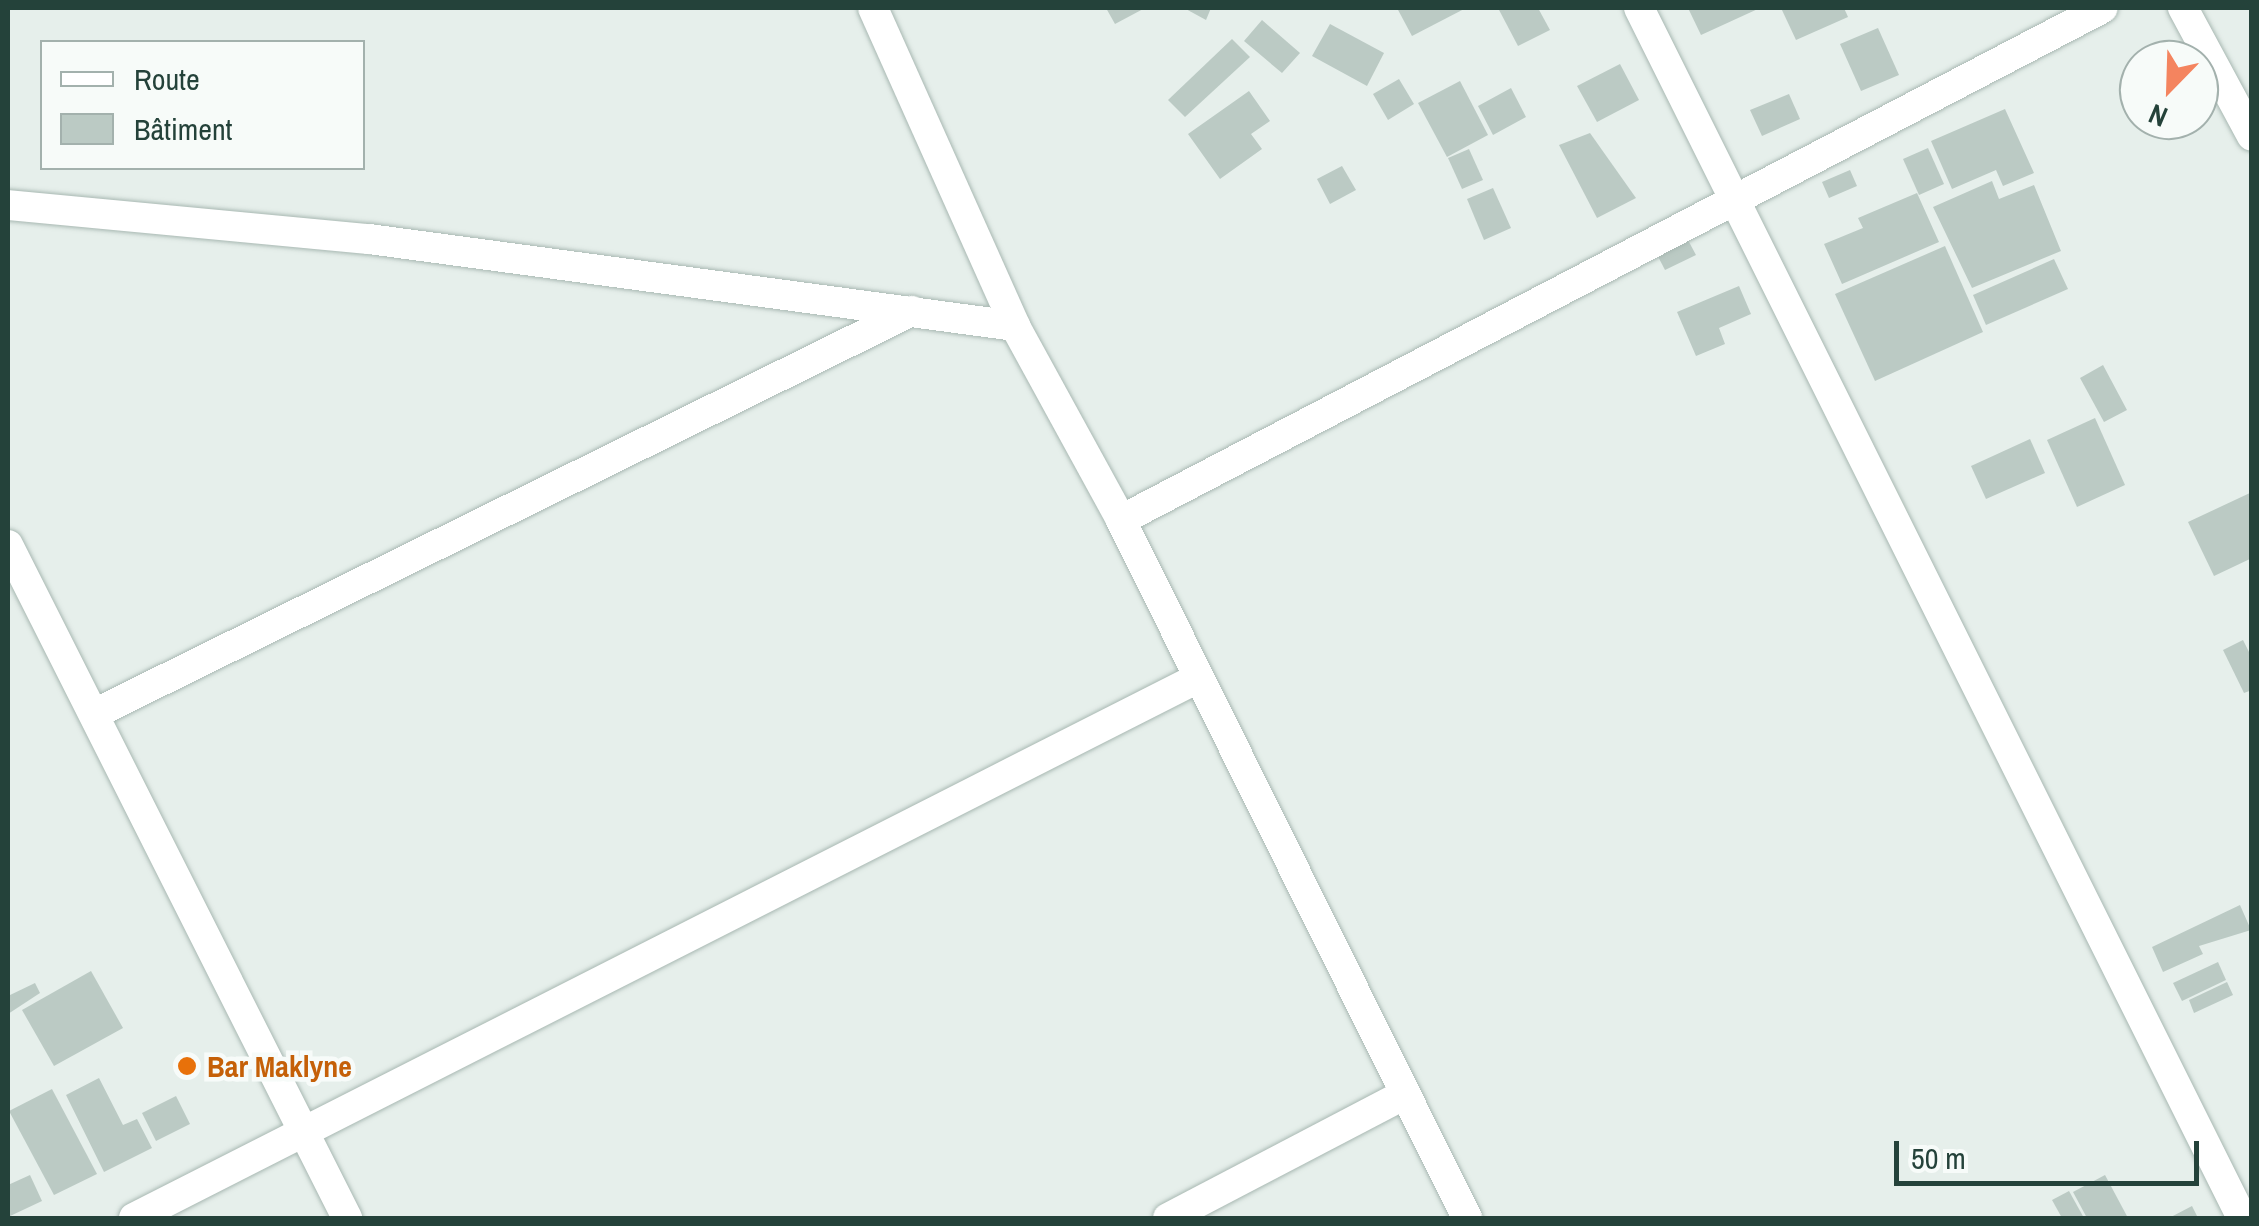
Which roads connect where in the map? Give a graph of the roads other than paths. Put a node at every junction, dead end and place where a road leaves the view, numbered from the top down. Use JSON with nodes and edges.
{"nodes":[{"id":1,"x":873,"y":8,"type":"edge"},
{"id":2,"x":1639,"y":8,"type":"edge"},
{"id":3,"x":2103,"y":8,"type":"edge"},
{"id":4,"x":2183,"y":8,"type":"edge"},
{"id":5,"x":2252,"y":136,"type":"edge"},
{"id":6,"x":1735,"y":197,"type":"junction"},
{"id":7,"x":8,"y":204,"type":"edge"},
{"id":8,"x":912,"y":311,"type":"junction"},
{"id":9,"x":1015,"y":326,"type":"junction"},
{"id":10,"x":1121,"y":520,"type":"junction"},
{"id":11,"x":8,"y":545,"type":"edge"},
{"id":12,"x":1198,"y":678,"type":"junction"},
{"id":13,"x":94,"y":714,"type":"junction"},
{"id":14,"x":1406,"y":1094,"type":"junction"},
{"id":15,"x":304,"y":1128,"type":"junction"},
{"id":16,"x":134,"y":1218,"type":"edge"},
{"id":17,"x":347,"y":1218,"type":"edge"},
{"id":18,"x":1168,"y":1218,"type":"edge"},
{"id":19,"x":1466,"y":1218,"type":"edge"},
{"id":20,"x":2242,"y":1218,"type":"edge"}],
"edges":[{"from":1,"to":9,"type":"street"},
{"from":2,"to":6,"type":"street"},
{"from":3,"to":6,"type":"street"},
{"from":4,"to":5,"type":"street"},
{"from":6,"to":10,"type":"street"},
{"from":6,"to":20,"type":"street"},
{"from":7,"to":8,"type":"street"},
{"from":8,"to":9,"type":"street"},
{"from":8,"to":13,"type":"street"},
{"from":9,"to":10,"type":"street"},
{"from":10,"to":12,"type":"street"},
{"from":11,"to":13,"type":"street"},
{"from":12,"to":14,"type":"street"},
{"from":12,"to":15,"type":"street"},
{"from":13,"to":15,"type":"street"},
{"from":14,"to":18,"type":"street"},
{"from":14,"to":19,"type":"street"},
{"from":15,"to":16,"type":"street"},
{"from":15,"to":17,"type":"street"}]}
